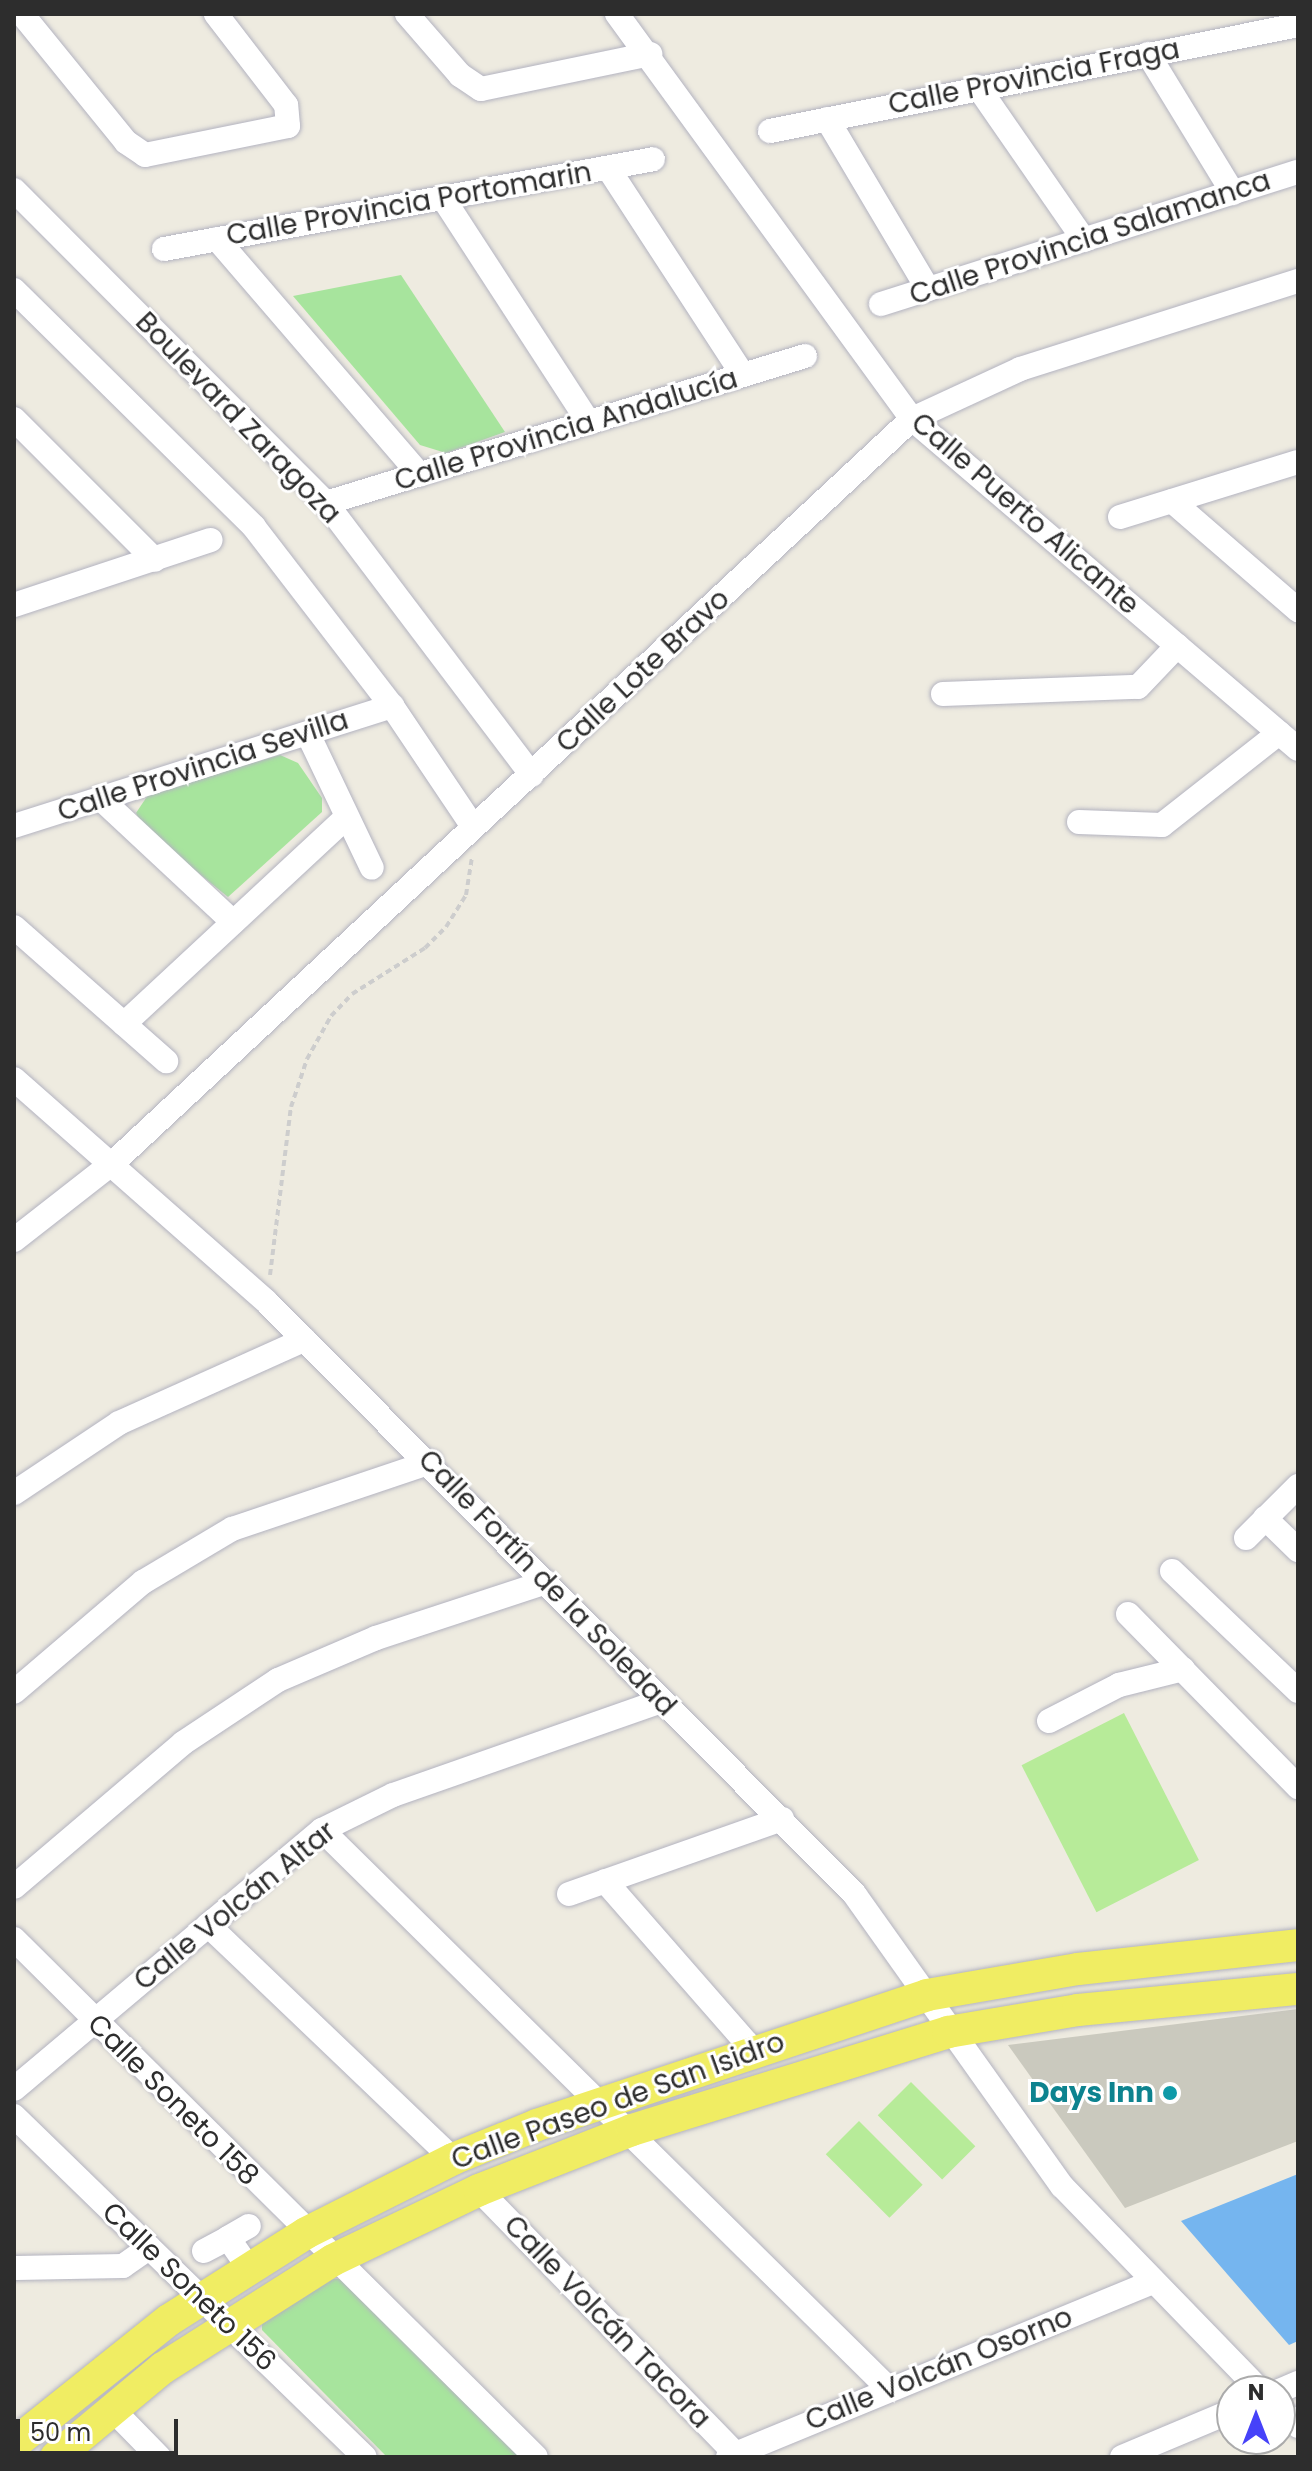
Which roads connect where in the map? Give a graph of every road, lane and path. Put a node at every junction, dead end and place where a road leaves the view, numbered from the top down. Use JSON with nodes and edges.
{"nodes":[{"id":1,"x":22,"y":14,"type":"edge"},
{"id":2,"x":216,"y":14,"type":"edge"},
{"id":3,"x":407,"y":14,"type":"edge"},
{"id":4,"x":617,"y":14,"type":"edge"},
{"id":5,"x":1298,"y":25,"type":"edge"},
{"id":6,"x":650,"y":54,"type":"junction"},
{"id":7,"x":1148,"y":54,"type":"junction"},
{"id":8,"x":978,"y":87,"type":"junction"},
{"id":9,"x":827,"y":119,"type":"junction"},
{"id":10,"x":770,"y":131,"type":"dead end"},
{"id":11,"x":653,"y":159,"type":"dead end"},
{"id":12,"x":608,"y":168,"type":"junction"},
{"id":13,"x":1298,"y":172,"type":"edge"},
{"id":14,"x":14,"y":190,"type":"edge"},
{"id":15,"x":1233,"y":193,"type":"junction"},
{"id":16,"x":443,"y":198,"type":"junction"},
{"id":17,"x":217,"y":239,"type":"junction"},
{"id":18,"x":1084,"y":240,"type":"junction"},
{"id":19,"x":164,"y":249,"type":"dead end"},
{"id":20,"x":1298,"y":281,"type":"edge"},
{"id":21,"x":928,"y":289,"type":"junction"},
{"id":22,"x":14,"y":290,"type":"edge"},
{"id":23,"x":881,"y":304,"type":"dead end"},
{"id":24,"x":805,"y":356,"type":"dead end"},
{"id":25,"x":743,"y":375,"type":"junction"},
{"id":26,"x":14,"y":419,"type":"edge"},
{"id":27,"x":912,"y":419,"type":"junction"},
{"id":28,"x":589,"y":423,"type":"junction"},
{"id":29,"x":23,"y":441,"type":"edge"},
{"id":30,"x":1298,"y":462,"type":"edge"},
{"id":31,"x":420,"y":475,"type":"junction"},
{"id":32,"x":1172,"y":501,"type":"junction"},
{"id":33,"x":326,"y":503,"type":"junction"},
{"id":34,"x":1120,"y":517,"type":"dead end"},
{"id":35,"x":211,"y":540,"type":"dead end"},
{"id":36,"x":155,"y":560,"type":"junction"},
{"id":37,"x":14,"y":605,"type":"edge"},
{"id":38,"x":1298,"y":610,"type":"edge"},
{"id":39,"x":1177,"y":646,"type":"junction"},
{"id":40,"x":943,"y":694,"type":"dead end"},
{"id":41,"x":392,"y":706,"type":"junction"},
{"id":42,"x":308,"y":734,"type":"junction"},
{"id":43,"x":1289,"y":741,"type":"edge"},
{"id":44,"x":532,"y":775,"type":"junction"},
{"id":45,"x":100,"y":798,"type":"junction"},
{"id":46,"x":347,"y":817,"type":"junction"},
{"id":47,"x":1079,"y":822,"type":"dead end"},
{"id":48,"x":472,"y":825,"type":"junction"},
{"id":49,"x":14,"y":826,"type":"edge"},
{"id":50,"x":372,"y":868,"type":"dead end"},
{"id":51,"x":233,"y":922,"type":"junction"},
{"id":52,"x":14,"y":927,"type":"edge"},
{"id":53,"x":124,"y":1024,"type":"junction"},
{"id":54,"x":166,"y":1061,"type":"dead end"},
{"id":55,"x":14,"y":1079,"type":"edge"},
{"id":56,"x":114,"y":1162,"type":"junction"},
{"id":57,"x":14,"y":1240,"type":"edge"},
{"id":58,"x":266,"y":1301,"type":"junction"},
{"id":59,"x":304,"y":1340,"type":"junction"},
{"id":60,"x":431,"y":1462,"type":"junction"},
{"id":61,"x":1298,"y":1486,"type":"edge"},
{"id":62,"x":14,"y":1493,"type":"edge"},
{"id":63,"x":1265,"y":1518,"type":"junction"},
{"id":64,"x":1246,"y":1538,"type":"dead end"},
{"id":65,"x":1298,"y":1550,"type":"edge"},
{"id":66,"x":1172,"y":1571,"type":"dead end"},
{"id":67,"x":546,"y":1582,"type":"junction"},
{"id":68,"x":1128,"y":1614,"type":"dead end"},
{"id":69,"x":1183,"y":1669,"type":"junction"},
{"id":70,"x":1298,"y":1691,"type":"edge"},
{"id":71,"x":14,"y":1692,"type":"edge"},
{"id":72,"x":661,"y":1701,"type":"junction"},
{"id":73,"x":1049,"y":1721,"type":"dead end"},
{"id":74,"x":1298,"y":1787,"type":"edge"},
{"id":75,"x":782,"y":1819,"type":"junction"},
{"id":76,"x":322,"y":1830,"type":"junction"},
{"id":77,"x":605,"y":1881,"type":"junction"},
{"id":78,"x":14,"y":1887,"type":"edge"},
{"id":79,"x":569,"y":1894,"type":"dead end"},
{"id":80,"x":208,"y":1925,"type":"junction"},
{"id":81,"x":14,"y":1939,"type":"edge"},
{"id":82,"x":1298,"y":1945,"type":"edge"},
{"id":83,"x":1298,"y":1989,"type":"edge"},
{"id":84,"x":927,"y":1995,"type":"junction"},
{"id":85,"x":94,"y":2021,"type":"junction"},
{"id":86,"x":948,"y":2032,"type":"junction"},
{"id":87,"x":753,"y":2050,"type":"junction"},
{"id":88,"x":14,"y":2089,"type":"edge"},
{"id":89,"x":603,"y":2103,"type":"junction"},
{"id":90,"x":14,"y":2116,"type":"edge"},
{"id":91,"x":632,"y":2130,"type":"junction"},
{"id":92,"x":453,"y":2159,"type":"junction"},
{"id":93,"x":479,"y":2190,"type":"junction"},
{"id":94,"x":249,"y":2226,"type":"dead end"},
{"id":95,"x":306,"y":2233,"type":"junction"},
{"id":96,"x":228,"y":2238,"type":"junction"},
{"id":97,"x":149,"y":2248,"type":"junction"},
{"id":98,"x":204,"y":2251,"type":"dead end"},
{"id":99,"x":333,"y":2260,"type":"junction"},
{"id":100,"x":16,"y":2268,"type":"edge"},
{"id":101,"x":249,"y":2268,"type":"junction"},
{"id":102,"x":1152,"y":2282,"type":"junction"},
{"id":103,"x":200,"y":2298,"type":"junction"},
{"id":104,"x":227,"y":2324,"type":"junction"},
{"id":105,"x":1245,"y":2375,"type":"edge"},
{"id":106,"x":888,"y":2388,"type":"junction"},
{"id":107,"x":112,"y":2409,"type":"junction"},
{"id":108,"x":1216,"y":2418,"type":"edge"},
{"id":109,"x":14,"y":2444,"type":"edge"},
{"id":110,"x":732,"y":2455,"type":"edge"},
{"id":111,"x":56,"y":2457,"type":"edge"},
{"id":112,"x":159,"y":2457,"type":"edge"},
{"id":113,"x":365,"y":2457,"type":"edge"},
{"id":114,"x":536,"y":2457,"type":"edge"},
{"id":115,"x":1122,"y":2457,"type":"edge"}],
"edges":[{"from":1,"to":2,"type":"street"},
{"from":3,"to":6,"type":"street"},
{"from":4,"to":6,"type":"street","name":"Calle Puerto Alicante"},
{"from":5,"to":7,"type":"street","name":"Calle Provincia Fraga"},
{"from":6,"to":27,"type":"street","name":"Calle Puerto Alicante"},
{"from":7,"to":8,"type":"street","name":"Calle Provincia Fraga"},
{"from":7,"to":15,"type":"street"},
{"from":8,"to":9,"type":"street","name":"Calle Provincia Fraga"},
{"from":8,"to":18,"type":"street"},
{"from":9,"to":10,"type":"street","name":"Calle Provincia Fraga"},
{"from":9,"to":21,"type":"street"},
{"from":11,"to":12,"type":"street","name":"Calle Provincia Portomarin"},
{"from":12,"to":16,"type":"street","name":"Calle Provincia Portomarin"},
{"from":12,"to":25,"type":"street"},
{"from":13,"to":15,"type":"street","name":"Calle Provincia Salamanca"},
{"from":14,"to":33,"type":"street","name":"Boulevard Zaragoza"},
{"from":15,"to":18,"type":"street","name":"Calle Provincia Salamanca"},
{"from":16,"to":17,"type":"street","name":"Calle Provincia Portomarin"},
{"from":16,"to":28,"type":"street"},
{"from":17,"to":19,"type":"street","name":"Calle Provincia Portomarin"},
{"from":17,"to":31,"type":"street"},
{"from":18,"to":21,"type":"street","name":"Calle Provincia Salamanca"},
{"from":20,"to":27,"type":"street","name":"Calle Lote Bravo"},
{"from":21,"to":23,"type":"street","name":"Calle Provincia Salamanca"},
{"from":22,"to":41,"type":"street"},
{"from":24,"to":25,"type":"street","name":"Calle Provincia Andalucía"},
{"from":25,"to":28,"type":"street","name":"Calle Provincia Andalucía"},
{"from":26,"to":29,"type":"street"},
{"from":27,"to":39,"type":"street","name":"Calle Puerto Alicante"},
{"from":27,"to":44,"type":"street","name":"Calle Lote Bravo"},
{"from":28,"to":31,"type":"street","name":"Calle Provincia Andalucía"},
{"from":29,"to":36,"type":"street"},
{"from":30,"to":32,"type":"street"},
{"from":31,"to":33,"type":"street","name":"Calle Provincia Andalucía"},
{"from":32,"to":34,"type":"street"},
{"from":32,"to":38,"type":"street"},
{"from":33,"to":44,"type":"street","name":"Boulevard Zaragoza"},
{"from":35,"to":36,"type":"street"},
{"from":36,"to":37,"type":"street"},
{"from":39,"to":40,"type":"street"},
{"from":39,"to":43,"type":"street","name":"Calle Puerto Alicante"},
{"from":41,"to":42,"type":"street","name":"Calle Provincia Sevilla"},
{"from":41,"to":48,"type":"street"},
{"from":42,"to":45,"type":"street","name":"Calle Provincia Sevilla"},
{"from":42,"to":46,"type":"street"},
{"from":43,"to":47,"type":"street"},
{"from":44,"to":48,"type":"street","name":"Calle Lote Bravo"},
{"from":45,"to":49,"type":"street","name":"Calle Provincia Sevilla"},
{"from":45,"to":51,"type":"street"},
{"from":46,"to":50,"type":"street"},
{"from":46,"to":51,"type":"street"},
{"from":48,"to":56,"type":"street","name":"Calle Lote Bravo"},
{"from":48,"to":58,"type":"path"},
{"from":51,"to":53,"type":"street"},
{"from":52,"to":53,"type":"street"},
{"from":53,"to":54,"type":"street"},
{"from":55,"to":56,"type":"street","name":"Calle Fortín de la Soledad"},
{"from":56,"to":57,"type":"street","name":"Calle Lote Bravo"},
{"from":56,"to":58,"type":"street","name":"Calle Fortín de la Soledad"},
{"from":58,"to":59,"type":"street","name":"Calle Fortín de la Soledad"},
{"from":59,"to":60,"type":"street","name":"Calle Fortín de la Soledad"},
{"from":59,"to":62,"type":"street"},
{"from":60,"to":67,"type":"street","name":"Calle Fortín de la Soledad"},
{"from":60,"to":71,"type":"street"},
{"from":61,"to":63,"type":"street"},
{"from":63,"to":64,"type":"street"},
{"from":63,"to":65,"type":"street"},
{"from":66,"to":70,"type":"street"},
{"from":67,"to":72,"type":"street","name":"Calle Fortín de la Soledad"},
{"from":67,"to":78,"type":"street"},
{"from":68,"to":69,"type":"street"},
{"from":69,"to":73,"type":"street"},
{"from":69,"to":74,"type":"street"},
{"from":72,"to":75,"type":"street","name":"Calle Fortín de la Soledad"},
{"from":72,"to":76,"type":"street","name":"Calle Volcán Altar"},
{"from":75,"to":77,"type":"street"},
{"from":75,"to":84,"type":"street","name":"Calle Fortín de la Soledad"},
{"from":76,"to":80,"type":"street","name":"Calle Volcán Altar"},
{"from":76,"to":89,"type":"street"},
{"from":77,"to":79,"type":"street"},
{"from":77,"to":87,"type":"street"},
{"from":80,"to":85,"type":"street","name":"Calle Volcán Altar"},
{"from":80,"to":92,"type":"street"},
{"from":81,"to":85,"type":"street","name":"Calle Soneto 158"},
{"from":82,"to":84,"type":"main road","name":"Calle Paseo de San Isidro"},
{"from":83,"to":86,"type":"main road","name":"Calle Paseo de San Isidro"},
{"from":84,"to":86,"type":"street","name":"Calle Fortín de la Soledad"},
{"from":84,"to":87,"type":"main road","name":"Calle Paseo de San Isidro"},
{"from":85,"to":88,"type":"street","name":"Calle Volcán Altar"},
{"from":85,"to":95,"type":"street","name":"Calle Soneto 158"},
{"from":86,"to":91,"type":"main road","name":"Calle Paseo de San Isidro"},
{"from":86,"to":102,"type":"street","name":"Calle Fortín de la Soledad"},
{"from":87,"to":89,"type":"main road","name":"Calle Paseo de San Isidro"},
{"from":89,"to":91,"type":"street"},
{"from":89,"to":92,"type":"main road","name":"Calle Paseo de San Isidro"},
{"from":90,"to":97,"type":"street","name":"Calle Soneto 156"},
{"from":91,"to":93,"type":"main road","name":"Calle Paseo de San Isidro"},
{"from":91,"to":106,"type":"street"},
{"from":92,"to":95,"type":"main road","name":"Calle Paseo de San Isidro"},
{"from":93,"to":99,"type":"main road","name":"Calle Paseo de San Isidro"},
{"from":93,"to":110,"type":"street","name":"Calle Volcán Tacora"},
{"from":94,"to":96,"type":"street"},
{"from":95,"to":99,"type":"street","name":"Calle Soneto 158"},
{"from":95,"to":101,"type":"main road","name":"Calle Paseo de San Isidro"},
{"from":96,"to":98,"type":"street"},
{"from":96,"to":101,"type":"street"},
{"from":97,"to":100,"type":"street"},
{"from":97,"to":103,"type":"street","name":"Calle Soneto 156"},
{"from":99,"to":104,"type":"main road","name":"Calle Paseo de San Isidro"},
{"from":99,"to":114,"type":"street"},
{"from":101,"to":103,"type":"main road","name":"Calle Paseo de San Isidro"},
{"from":102,"to":105,"type":"street","name":"Calle Fortín de la Soledad"},
{"from":102,"to":106,"type":"street","name":"Calle Volcán Osorno"},
{"from":103,"to":104,"type":"street","name":"Calle Soneto 156"},
{"from":103,"to":109,"type":"main road","name":"Calle Paseo de San Isidro"},
{"from":104,"to":107,"type":"main road","name":"Calle Paseo de San Isidro"},
{"from":104,"to":113,"type":"street","name":"Calle Soneto 156"},
{"from":106,"to":110,"type":"street","name":"Calle Volcán Osorno"},
{"from":107,"to":111,"type":"main road","name":"Calle Paseo de San Isidro"},
{"from":107,"to":112,"type":"street"},
{"from":108,"to":115,"type":"street"}]}
